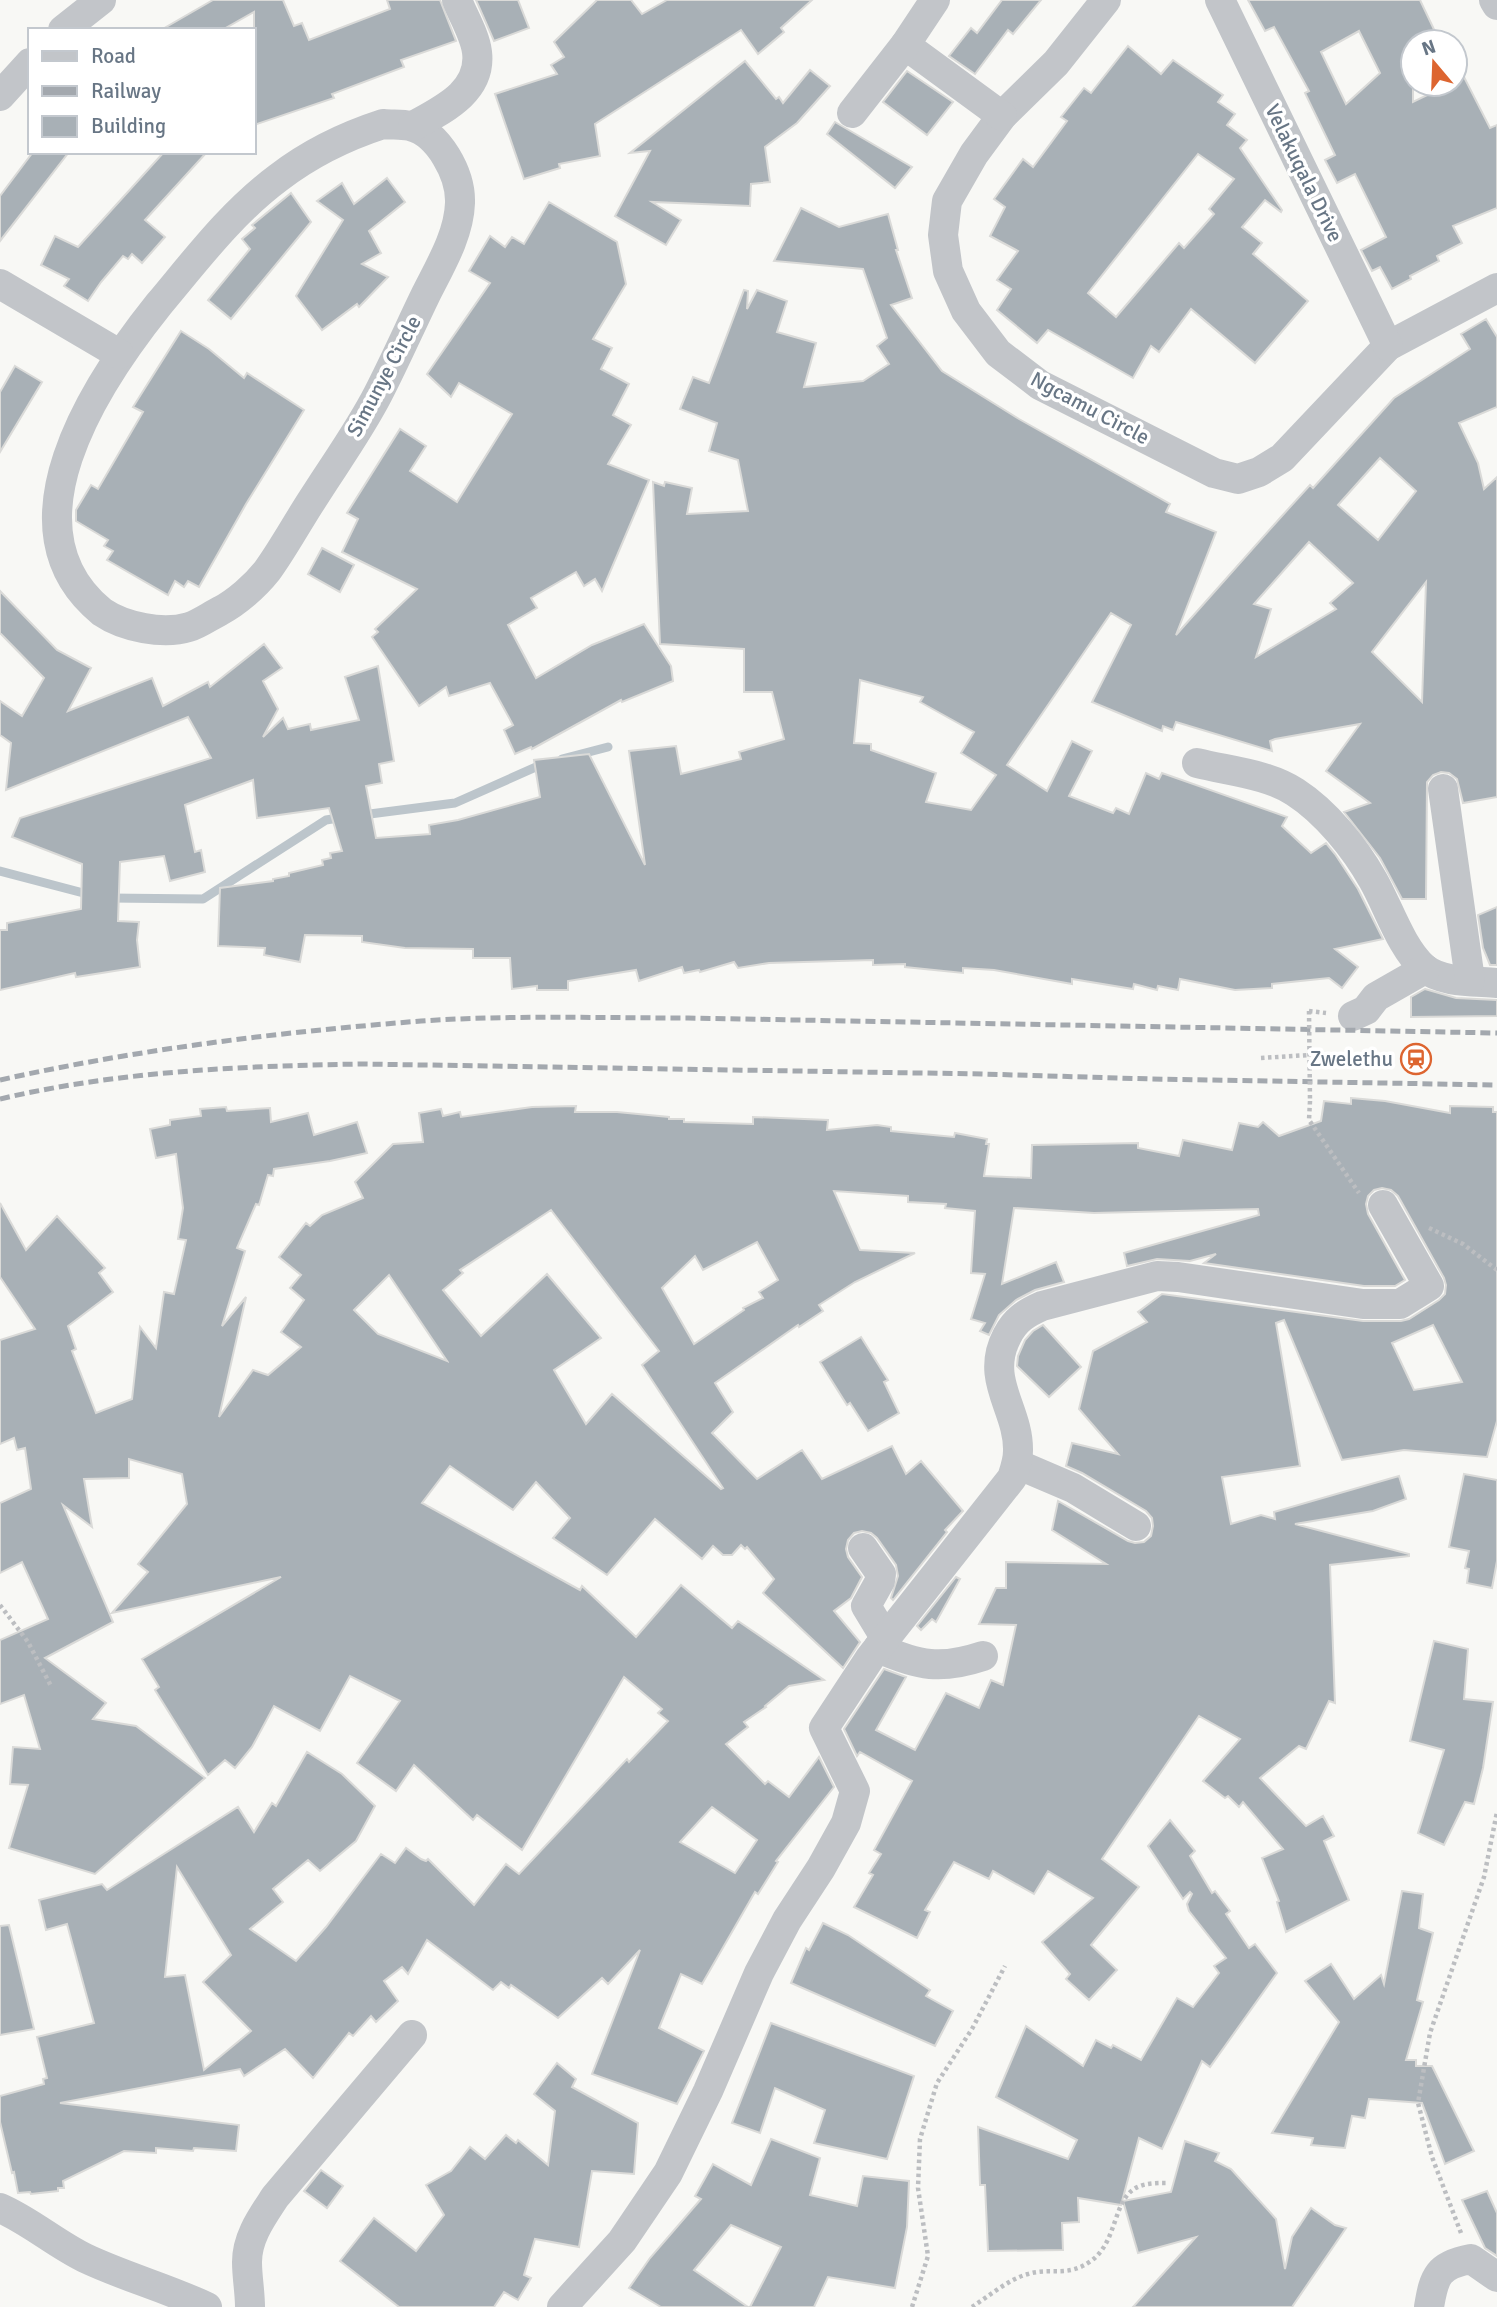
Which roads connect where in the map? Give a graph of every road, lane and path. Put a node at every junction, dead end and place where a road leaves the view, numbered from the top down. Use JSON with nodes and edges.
{"nodes":[{"id":1,"x":101,"y":0,"type":"edge"},
{"id":2,"x":457,"y":0,"type":"edge"},
{"id":3,"x":935,"y":0,"type":"edge"},
{"id":4,"x":1107,"y":0,"type":"edge"},
{"id":5,"x":1220,"y":0,"type":"edge"},
{"id":6,"x":1494,"y":0,"type":"edge"},
{"id":7,"x":1497,"y":5,"type":"edge"},
{"id":8,"x":66,"y":28,"type":"edge"},
{"id":9,"x":905,"y":45,"type":"junction"},
{"id":10,"x":28,"y":65,"type":"edge"},
{"id":11,"x":0,"y":96,"type":"edge"},
{"id":12,"x":852,"y":113,"type":"dead end"},
{"id":13,"x":1002,"y":116,"type":"junction"},
{"id":14,"x":413,"y":126,"type":"junction"},
{"id":15,"x":0,"y":284,"type":"edge"},
{"id":16,"x":1497,"y":288,"type":"edge"},
{"id":17,"x":1388,"y":346,"type":"junction"},
{"id":18,"x":119,"y":354,"type":"junction"},
{"id":19,"x":1197,"y":763,"type":"dead end"},
{"id":20,"x":1443,"y":789,"type":"dead end"},
{"id":21,"x":1425,"y":969,"type":"junction"},
{"id":22,"x":1483,"y":981,"type":"edge"},
{"id":23,"x":1309,"y":1011,"type":"dead end"},
{"id":24,"x":1353,"y":1016,"type":"dead end"},
{"id":25,"x":1309,"y":1055,"type":"junction"},
{"id":26,"x":1261,"y":1058,"type":"dead end"},
{"id":27,"x":1309,"y":1120,"type":"dead end"},
{"id":28,"x":1383,"y":1205,"type":"dead end"},
{"id":29,"x":1017,"y":1464,"type":"junction"},
{"id":30,"x":1136,"y":1526,"type":"dead end"},
{"id":31,"x":863,"y":1548,"type":"dead end"},
{"id":32,"x":0,"y":1605,"type":"edge"},
{"id":33,"x":882,"y":1644,"type":"junction"},
{"id":34,"x":984,"y":1656,"type":"dead end"},
{"id":35,"x":51,"y":1686,"type":"dead end"},
{"id":36,"x":1497,"y":1812,"type":"edge"},
{"id":37,"x":1005,"y":1966,"type":"dead end"},
{"id":38,"x":412,"y":2035,"type":"dead end"},
{"id":39,"x":1167,"y":2183,"type":"dead end"},
{"id":40,"x":0,"y":2208,"type":"edge"},
{"id":41,"x":1471,"y":2259,"type":"junction"},
{"id":42,"x":1497,"y":2277,"type":"edge"},
{"id":43,"x":207,"y":2307,"type":"edge"},
{"id":44,"x":250,"y":2307,"type":"edge"},
{"id":45,"x":562,"y":2307,"type":"edge"},
{"id":46,"x":912,"y":2307,"type":"edge"},
{"id":47,"x":972,"y":2307,"type":"edge"},
{"id":48,"x":1429,"y":2307,"type":"edge"}],
"edges":[{"from":1,"to":8,"type":"street"},
{"from":2,"to":14,"type":"street"},
{"from":3,"to":9,"type":"street"},
{"from":4,"to":13,"type":"street","name":"Ngcamu Circle"},
{"from":5,"to":17,"type":"street","name":"Velakuqala Drive"},
{"from":6,"to":7,"type":"street"},
{"from":9,"to":12,"type":"street"},
{"from":9,"to":13,"type":"street"},
{"from":10,"to":11,"type":"street"},
{"from":13,"to":17,"type":"street","name":"Ngcamu Circle"},
{"from":14,"to":18,"type":"street","name":"Simunye Circle"},
{"from":14,"to":18,"type":"street","name":"Simunye Circle"},
{"from":15,"to":18,"type":"street"},
{"from":16,"to":17,"type":"street","name":"Ngcamu Circle"},
{"from":19,"to":21,"type":"street"},
{"from":20,"to":22,"type":"street"},
{"from":21,"to":22,"type":"street"},
{"from":21,"to":24,"type":"street"},
{"from":23,"to":25,"type":"path","bridge":true},
{"from":25,"to":26,"type":"path"},
{"from":25,"to":27,"type":"path","bridge":true},
{"from":28,"to":29,"type":"street"},
{"from":29,"to":30,"type":"street"},
{"from":29,"to":33,"type":"street"},
{"from":31,"to":33,"type":"street"},
{"from":32,"to":35,"type":"path"},
{"from":33,"to":34,"type":"street"},
{"from":33,"to":45,"type":"street"},
{"from":36,"to":41,"type":"path"},
{"from":37,"to":46,"type":"path"},
{"from":38,"to":44,"type":"street"},
{"from":39,"to":47,"type":"path"},
{"from":40,"to":43,"type":"street"},
{"from":41,"to":42,"type":"street"},
{"from":41,"to":48,"type":"street"}]}
